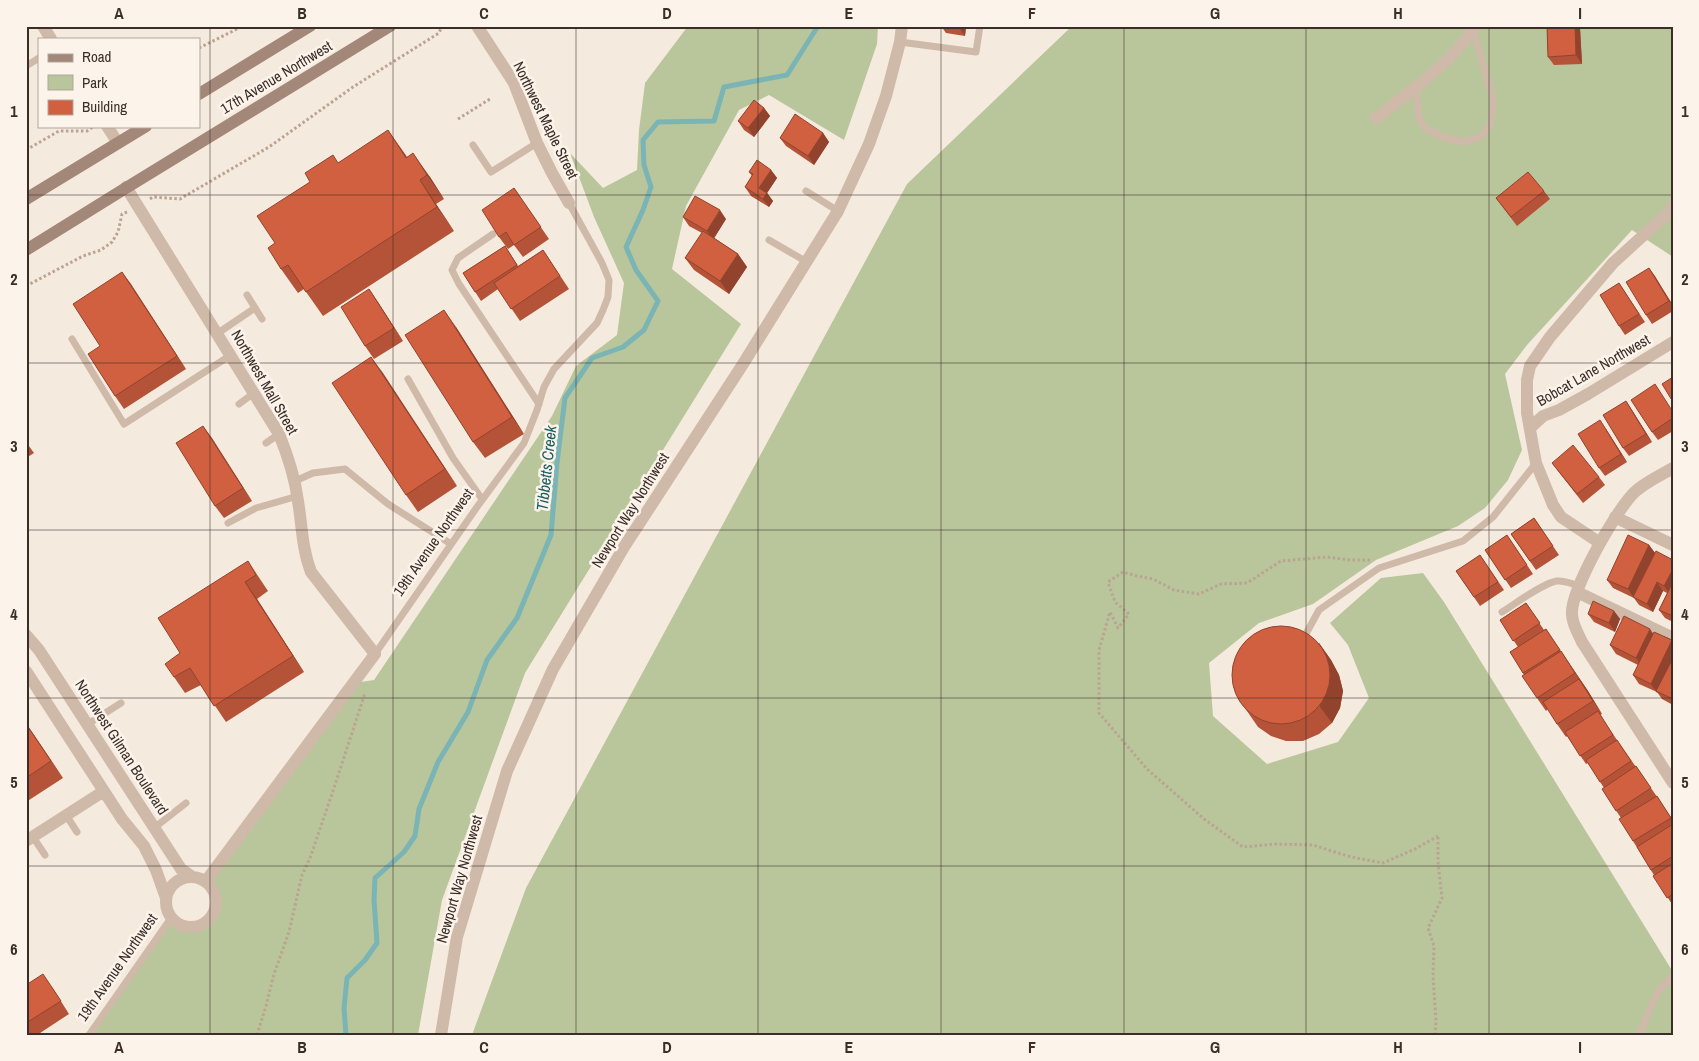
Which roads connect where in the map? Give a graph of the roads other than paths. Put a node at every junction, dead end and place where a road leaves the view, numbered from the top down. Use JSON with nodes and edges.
{"nodes":[{"id":1,"x":43,"y":26,"type":"edge"},
{"id":2,"x":310,"y":26,"type":"edge"},
{"id":3,"x":390,"y":26,"type":"edge"},
{"id":4,"x":477,"y":26,"type":"edge"},
{"id":5,"x":902,"y":26,"type":"edge"},
{"id":6,"x":980,"y":26,"type":"edge"},
{"id":7,"x":1475,"y":29,"type":"edge"},
{"id":8,"x":50,"y":38,"type":"edge"},
{"id":9,"x":900,"y":42,"type":"junction"},
{"id":10,"x":38,"y":59,"type":"edge"},
{"id":11,"x":26,"y":66,"type":"edge"},
{"id":12,"x":1416,"y":86,"type":"junction"},
{"id":13,"x":200,"y":93,"type":"edge"},
{"id":14,"x":1376,"y":118,"type":"dead end"},
{"id":15,"x":108,"y":128,"type":"edge"},
{"id":16,"x":143,"y":128,"type":"edge"},
{"id":17,"x":118,"y":143,"type":"junction"},
{"id":18,"x":537,"y":143,"type":"junction"},
{"id":19,"x":473,"y":145,"type":"dead end"},
{"id":20,"x":126,"y":188,"type":"junction"},
{"id":21,"x":806,"y":191,"type":"dead end"},
{"id":22,"x":26,"y":200,"type":"edge"},
{"id":23,"x":569,"y":203,"type":"joint"},
{"id":24,"x":1673,"y":205,"type":"edge"},
{"id":25,"x":838,"y":211,"type":"junction"},
{"id":26,"x":493,"y":234,"type":"edge"},
{"id":27,"x":769,"y":240,"type":"dead end"},
{"id":28,"x":26,"y":250,"type":"edge"},
{"id":29,"x":806,"y":262,"type":"junction"},
{"id":30,"x":247,"y":295,"type":"dead end"},
{"id":31,"x":255,"y":308,"type":"junction"},
{"id":32,"x":262,"y":319,"type":"dead end"},
{"id":33,"x":218,"y":334,"type":"junction"},
{"id":34,"x":72,"y":339,"type":"dead end"},
{"id":35,"x":1673,"y":342,"type":"edge"},
{"id":36,"x":231,"y":355,"type":"junction"},
{"id":37,"x":408,"y":379,"type":"dead end"},
{"id":38,"x":254,"y":393,"type":"junction"},
{"id":39,"x":239,"y":404,"type":"dead end"},
{"id":40,"x":539,"y":404,"type":"junction"},
{"id":41,"x":1530,"y":428,"type":"junction"},
{"id":42,"x":280,"y":434,"type":"junction"},
{"id":43,"x":266,"y":443,"type":"dead end"},
{"id":44,"x":1536,"y":463,"type":"junction"},
{"id":45,"x":1673,"y":468,"type":"edge"},
{"id":46,"x":295,"y":481,"type":"junction"},
{"id":47,"x":298,"y":496,"type":"junction"},
{"id":48,"x":482,"y":499,"type":"junction"},
{"id":49,"x":1615,"y":517,"type":"junction"},
{"id":50,"x":228,"y":523,"type":"dead end"},
{"id":51,"x":1600,"y":543,"type":"junction"},
{"id":52,"x":451,"y":544,"type":"junction"},
{"id":53,"x":1673,"y":545,"type":"edge"},
{"id":54,"x":1578,"y":589,"type":"junction"},
{"id":55,"x":1502,"y":612,"type":"dead end"},
{"id":56,"x":26,"y":635,"type":"edge"},
{"id":57,"x":1673,"y":638,"type":"edge"},
{"id":58,"x":1302,"y":643,"type":"edge"},
{"id":59,"x":375,"y":654,"type":"junction"},
{"id":60,"x":26,"y":671,"type":"edge"},
{"id":61,"x":121,"y":703,"type":"dead end"},
{"id":62,"x":88,"y":724,"type":"junction"},
{"id":63,"x":1673,"y":783,"type":"edge"},
{"id":64,"x":104,"y":791,"type":"junction"},
{"id":65,"x":186,"y":803,"type":"dead end"},
{"id":66,"x":66,"y":815,"type":"junction"},
{"id":67,"x":154,"y":828,"type":"junction"},
{"id":68,"x":77,"y":832,"type":"dead end"},
{"id":69,"x":30,"y":839,"type":"edge"},
{"id":70,"x":45,"y":855,"type":"dead end"},
{"id":71,"x":191,"y":876,"type":"junction"},
{"id":72,"x":206,"y":881,"type":"junction"},
{"id":73,"x":166,"y":898,"type":"junction"},
{"id":74,"x":172,"y":918,"type":"junction"},
{"id":75,"x":1673,"y":977,"type":"edge"},
{"id":76,"x":89,"y":1035,"type":"edge"},
{"id":77,"x":441,"y":1035,"type":"edge"},
{"id":78,"x":1639,"y":1035,"type":"edge"}],
"edges":[{"from":1,"to":8,"type":"street"},
{"from":2,"to":13,"type":"main road","name":"17th Avenue Northwest"},
{"from":3,"to":20,"type":"main road","name":"17th Avenue Northwest"},
{"from":4,"to":18,"type":"street","name":"Northwest Maple Street"},
{"from":5,"to":9,"type":"street","name":"Newport Way Northwest"},
{"from":6,"to":9,"type":"lane"},
{"from":7,"to":12,"type":"street"},
{"from":7,"to":12,"type":"lane"},
{"from":9,"to":25,"type":"street","name":"Newport Way Northwest"},
{"from":10,"to":11,"type":"lane"},
{"from":12,"to":14,"type":"street"},
{"from":15,"to":17,"type":"street"},
{"from":16,"to":17,"type":"main road"},
{"from":17,"to":22,"type":"main road"},
{"from":18,"to":19,"type":"lane"},
{"from":18,"to":23,"type":"street","name":"Northwest Maple Street"},
{"from":20,"to":28,"type":"main road","name":"17th Avenue Northwest"},
{"from":20,"to":33,"type":"street","name":"Northwest Mall Street"},
{"from":21,"to":25,"type":"lane"},
{"from":23,"to":40,"type":"lane","name":"19th Avenue Northwest"},
{"from":24,"to":41,"type":"street"},
{"from":25,"to":29,"type":"street","name":"Newport Way Northwest"},
{"from":26,"to":40,"type":"lane"},
{"from":27,"to":29,"type":"lane"},
{"from":29,"to":77,"type":"street","name":"Newport Way Northwest"},
{"from":30,"to":31,"type":"lane"},
{"from":31,"to":32,"type":"lane"},
{"from":31,"to":33,"type":"lane"},
{"from":33,"to":36,"type":"street","name":"Northwest Mall Street"},
{"from":34,"to":36,"type":"lane"},
{"from":35,"to":41,"type":"street","name":"Bobcat Lane Northwest"},
{"from":36,"to":38,"type":"street","name":"Northwest Mall Street"},
{"from":37,"to":48,"type":"lane"},
{"from":38,"to":39,"type":"lane"},
{"from":38,"to":42,"type":"street","name":"Northwest Mall Street"},
{"from":40,"to":48,"type":"lane","name":"19th Avenue Northwest"},
{"from":41,"to":44,"type":"street"},
{"from":42,"to":43,"type":"lane"},
{"from":42,"to":46,"type":"street","name":"Northwest Mall Street"},
{"from":44,"to":51,"type":"street"},
{"from":44,"to":58,"type":"lane"},
{"from":45,"to":49,"type":"street"},
{"from":46,"to":47,"type":"street","name":"Northwest Mall Street"},
{"from":46,"to":52,"type":"lane"},
{"from":47,"to":50,"type":"lane"},
{"from":47,"to":59,"type":"street","name":"Northwest Mall Street"},
{"from":48,"to":52,"type":"lane","name":"19th Avenue Northwest"},
{"from":49,"to":51,"type":"street"},
{"from":49,"to":53,"type":"street"},
{"from":51,"to":54,"type":"street"},
{"from":52,"to":59,"type":"lane","name":"19th Avenue Northwest"},
{"from":54,"to":55,"type":"lane"},
{"from":54,"to":57,"type":"street"},
{"from":54,"to":63,"type":"street"},
{"from":56,"to":62,"type":"street","name":"Northwest Gilman Boulevard"},
{"from":59,"to":72,"type":"street","name":"19th Avenue Northwest"},
{"from":60,"to":64,"type":"street"},
{"from":61,"to":62,"type":"lane"},
{"from":62,"to":67,"type":"street","name":"Northwest Gilman Boulevard"},
{"from":64,"to":66,"type":"street"},
{"from":64,"to":73,"type":"street"},
{"from":65,"to":67,"type":"lane"},
{"from":66,"to":68,"type":"lane"},
{"from":66,"to":69,"type":"street"},
{"from":67,"to":71,"type":"street","name":"Northwest Gilman Boulevard"},
{"from":69,"to":70,"type":"lane"},
{"from":71,"to":72,"type":"street"},
{"from":71,"to":73,"type":"street"},
{"from":72,"to":74,"type":"street"},
{"from":73,"to":74,"type":"street"},
{"from":74,"to":76,"type":"lane","name":"19th Avenue Northwest"},
{"from":75,"to":78,"type":"lane"}]}
